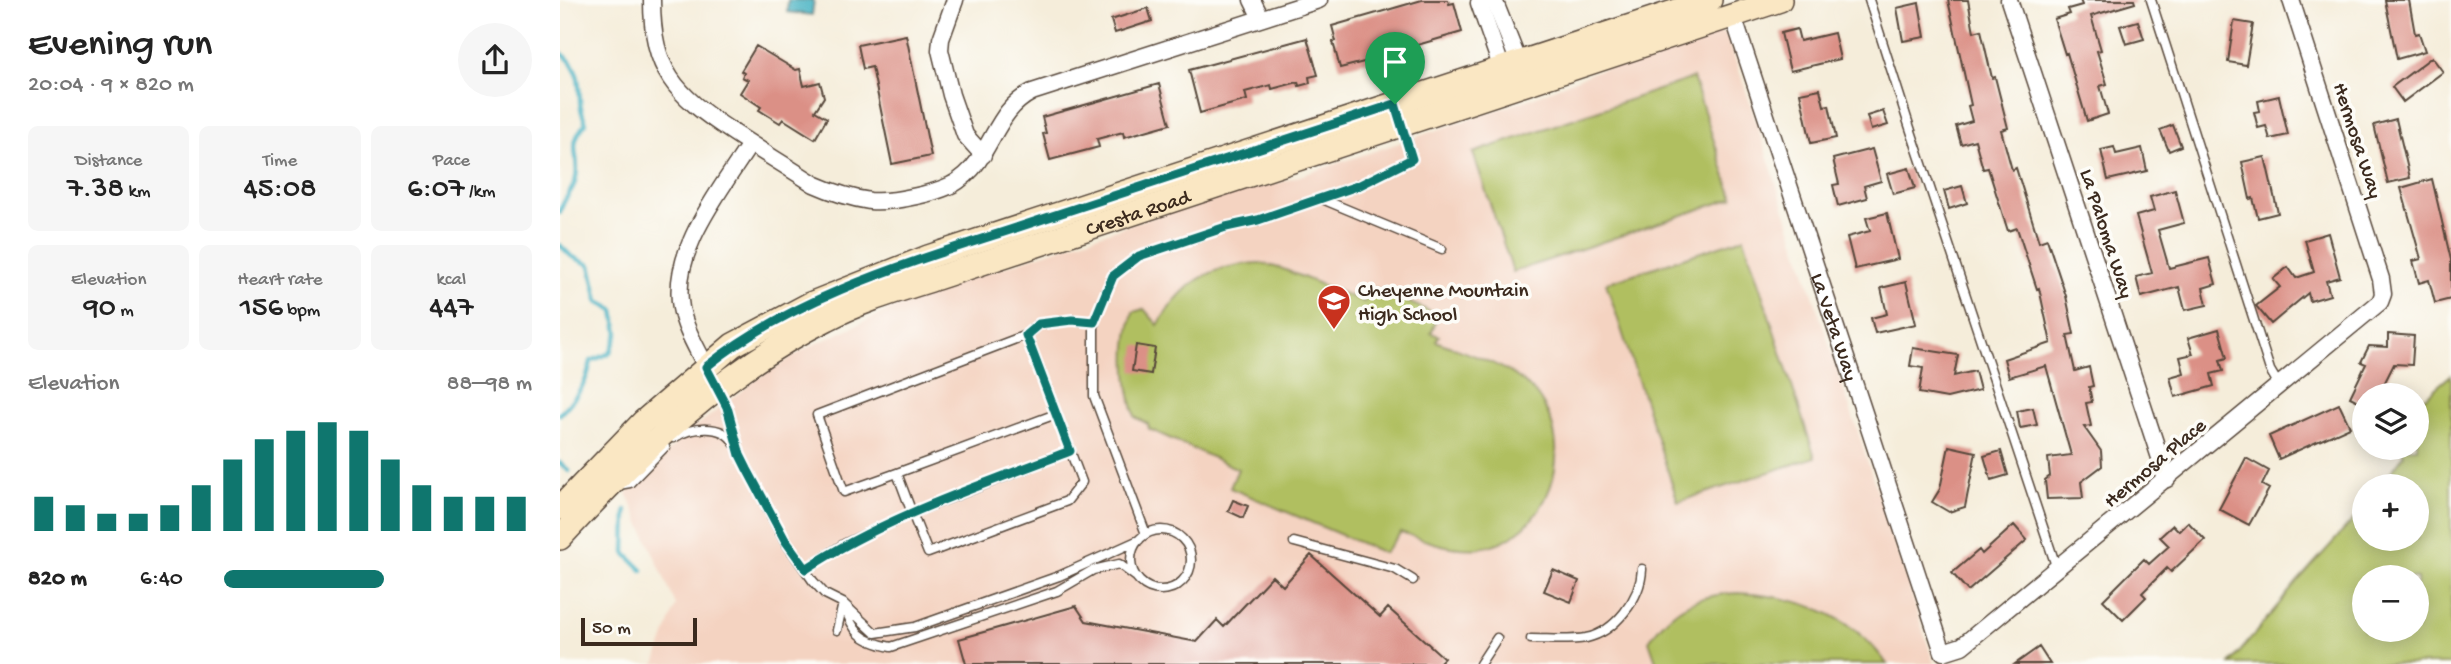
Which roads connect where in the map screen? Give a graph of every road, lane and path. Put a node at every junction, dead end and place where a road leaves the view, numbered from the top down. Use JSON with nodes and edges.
{"nodes":[{"id":1,"x":652,"y":0,"type":"edge"},
{"id":2,"x":955,"y":0,"type":"edge"},
{"id":3,"x":1252,"y":0,"type":"edge"},
{"id":4,"x":1319,"y":0,"type":"edge"},
{"id":5,"x":1481,"y":0,"type":"edge"},
{"id":6,"x":1494,"y":0,"type":"edge"},
{"id":7,"x":1710,"y":0,"type":"edge"},
{"id":8,"x":1780,"y":0,"type":"edge"},
{"id":9,"x":1870,"y":0,"type":"edge"},
{"id":10,"x":2009,"y":0,"type":"edge"},
{"id":11,"x":2151,"y":0,"type":"edge"},
{"id":12,"x":2291,"y":0,"type":"edge"},
{"id":13,"x":1730,"y":8,"type":"edge"},
{"id":14,"x":1261,"y":18,"type":"junction"},
{"id":15,"x":1510,"y":66,"type":"junction"},
{"id":16,"x":1399,"y":114,"type":"junction"},
{"id":17,"x":750,"y":144,"type":"junction"},
{"id":18,"x":982,"y":155,"type":"junction"},
{"id":19,"x":1322,"y":199,"type":"junction"},
{"id":20,"x":1442,"y":249,"type":"dead end"},
{"id":21,"x":2384,"y":294,"type":"joint"},
{"id":22,"x":1094,"y":322,"type":"junction"},
{"id":23,"x":1026,"y":335,"type":"junction"},
{"id":24,"x":706,"y":367,"type":"junction"},
{"id":25,"x":2279,"y":386,"type":"junction"},
{"id":26,"x":716,"y":387,"type":"junction"},
{"id":27,"x":1056,"y":414,"type":"junction"},
{"id":28,"x":1070,"y":451,"type":"junction"},
{"id":29,"x":740,"y":455,"type":"junction"},
{"id":30,"x":897,"y":473,"type":"junction"},
{"id":31,"x":2167,"y":479,"type":"junction"},
{"id":32,"x":606,"y":487,"type":"junction"},
{"id":33,"x":560,"y":508,"type":"edge"},
{"id":34,"x":912,"y":513,"type":"junction"},
{"id":35,"x":1142,"y":537,"type":"junction"},
{"id":36,"x":560,"y":538,"type":"edge"},
{"id":37,"x":1294,"y":542,"type":"dead end"},
{"id":38,"x":806,"y":569,"type":"junction"},
{"id":39,"x":1642,"y":569,"type":"dead end"},
{"id":40,"x":2057,"y":570,"type":"junction"},
{"id":41,"x":1135,"y":576,"type":"junction"},
{"id":42,"x":1413,"y":580,"type":"dead end"},
{"id":43,"x":843,"y":603,"type":"junction"},
{"id":44,"x":837,"y":630,"type":"dead end"},
{"id":45,"x":1497,"y":638,"type":"dead end"},
{"id":46,"x":1531,"y":639,"type":"dead end"},
{"id":47,"x":1943,"y":658,"type":"edge"},
{"id":48,"x":1480,"y":664,"type":"edge"}],
"edges":[{"from":1,"to":17,"type":"street"},
{"from":2,"to":18,"type":"street"},
{"from":3,"to":14,"type":"street"},
{"from":4,"to":14,"type":"street"},
{"from":5,"to":15,"type":"street"},
{"from":6,"to":15,"type":"street"},
{"from":7,"to":15,"type":"main road","name":"Cresta Road"},
{"from":8,"to":13,"type":"main road","name":"Cresta Road"},
{"from":9,"to":40,"type":"lane"},
{"from":10,"to":31,"type":"street","name":"La Paloma Way"},
{"from":11,"to":25,"type":"lane"},
{"from":12,"to":21,"type":"street","name":"Hermosa Way"},
{"from":13,"to":16,"type":"main road","name":"Cresta Road"},
{"from":13,"to":47,"type":"street","name":"La Veta Way"},
{"from":14,"to":18,"type":"street"},
{"from":15,"to":16,"type":"main road","name":"Cresta Road"},
{"from":16,"to":19,"type":"lane"},
{"from":16,"to":24,"type":"main road","name":"Cresta Road"},
{"from":16,"to":26,"type":"main road","name":"Cresta Road"},
{"from":17,"to":18,"type":"street"},
{"from":17,"to":24,"type":"street"},
{"from":19,"to":20,"type":"lane"},
{"from":19,"to":22,"type":"lane"},
{"from":21,"to":25,"type":"street","name":"Hermosa Place"},
{"from":22,"to":23,"type":"lane"},
{"from":22,"to":35,"type":"lane"},
{"from":23,"to":27,"type":"lane"},
{"from":23,"to":30,"type":"lane"},
{"from":24,"to":26,"type":"lane"},
{"from":24,"to":33,"type":"main road","name":"Cresta Road"},
{"from":25,"to":31,"type":"street","name":"Hermosa Place"},
{"from":26,"to":29,"type":"lane"},
{"from":26,"to":32,"type":"main road","name":"Cresta Road"},
{"from":27,"to":28,"type":"lane"},
{"from":27,"to":30,"type":"lane"},
{"from":28,"to":34,"type":"lane"},
{"from":28,"to":34,"type":"lane"},
{"from":29,"to":32,"type":"lane"},
{"from":29,"to":38,"type":"lane"},
{"from":30,"to":34,"type":"lane"},
{"from":31,"to":40,"type":"street","name":"Hermosa Place"},
{"from":32,"to":36,"type":"main road","name":"Cresta Road"},
{"from":34,"to":38,"type":"lane"},
{"from":35,"to":41,"type":"lane"},
{"from":35,"to":41,"type":"lane"},
{"from":35,"to":43,"type":"lane"},
{"from":37,"to":42,"type":"lane"},
{"from":38,"to":43,"type":"lane"},
{"from":39,"to":46,"type":"lane"},
{"from":40,"to":47,"type":"street","name":"Hermosa Place"},
{"from":41,"to":43,"type":"lane"},
{"from":43,"to":44,"type":"lane"},
{"from":45,"to":48,"type":"lane"}]}
